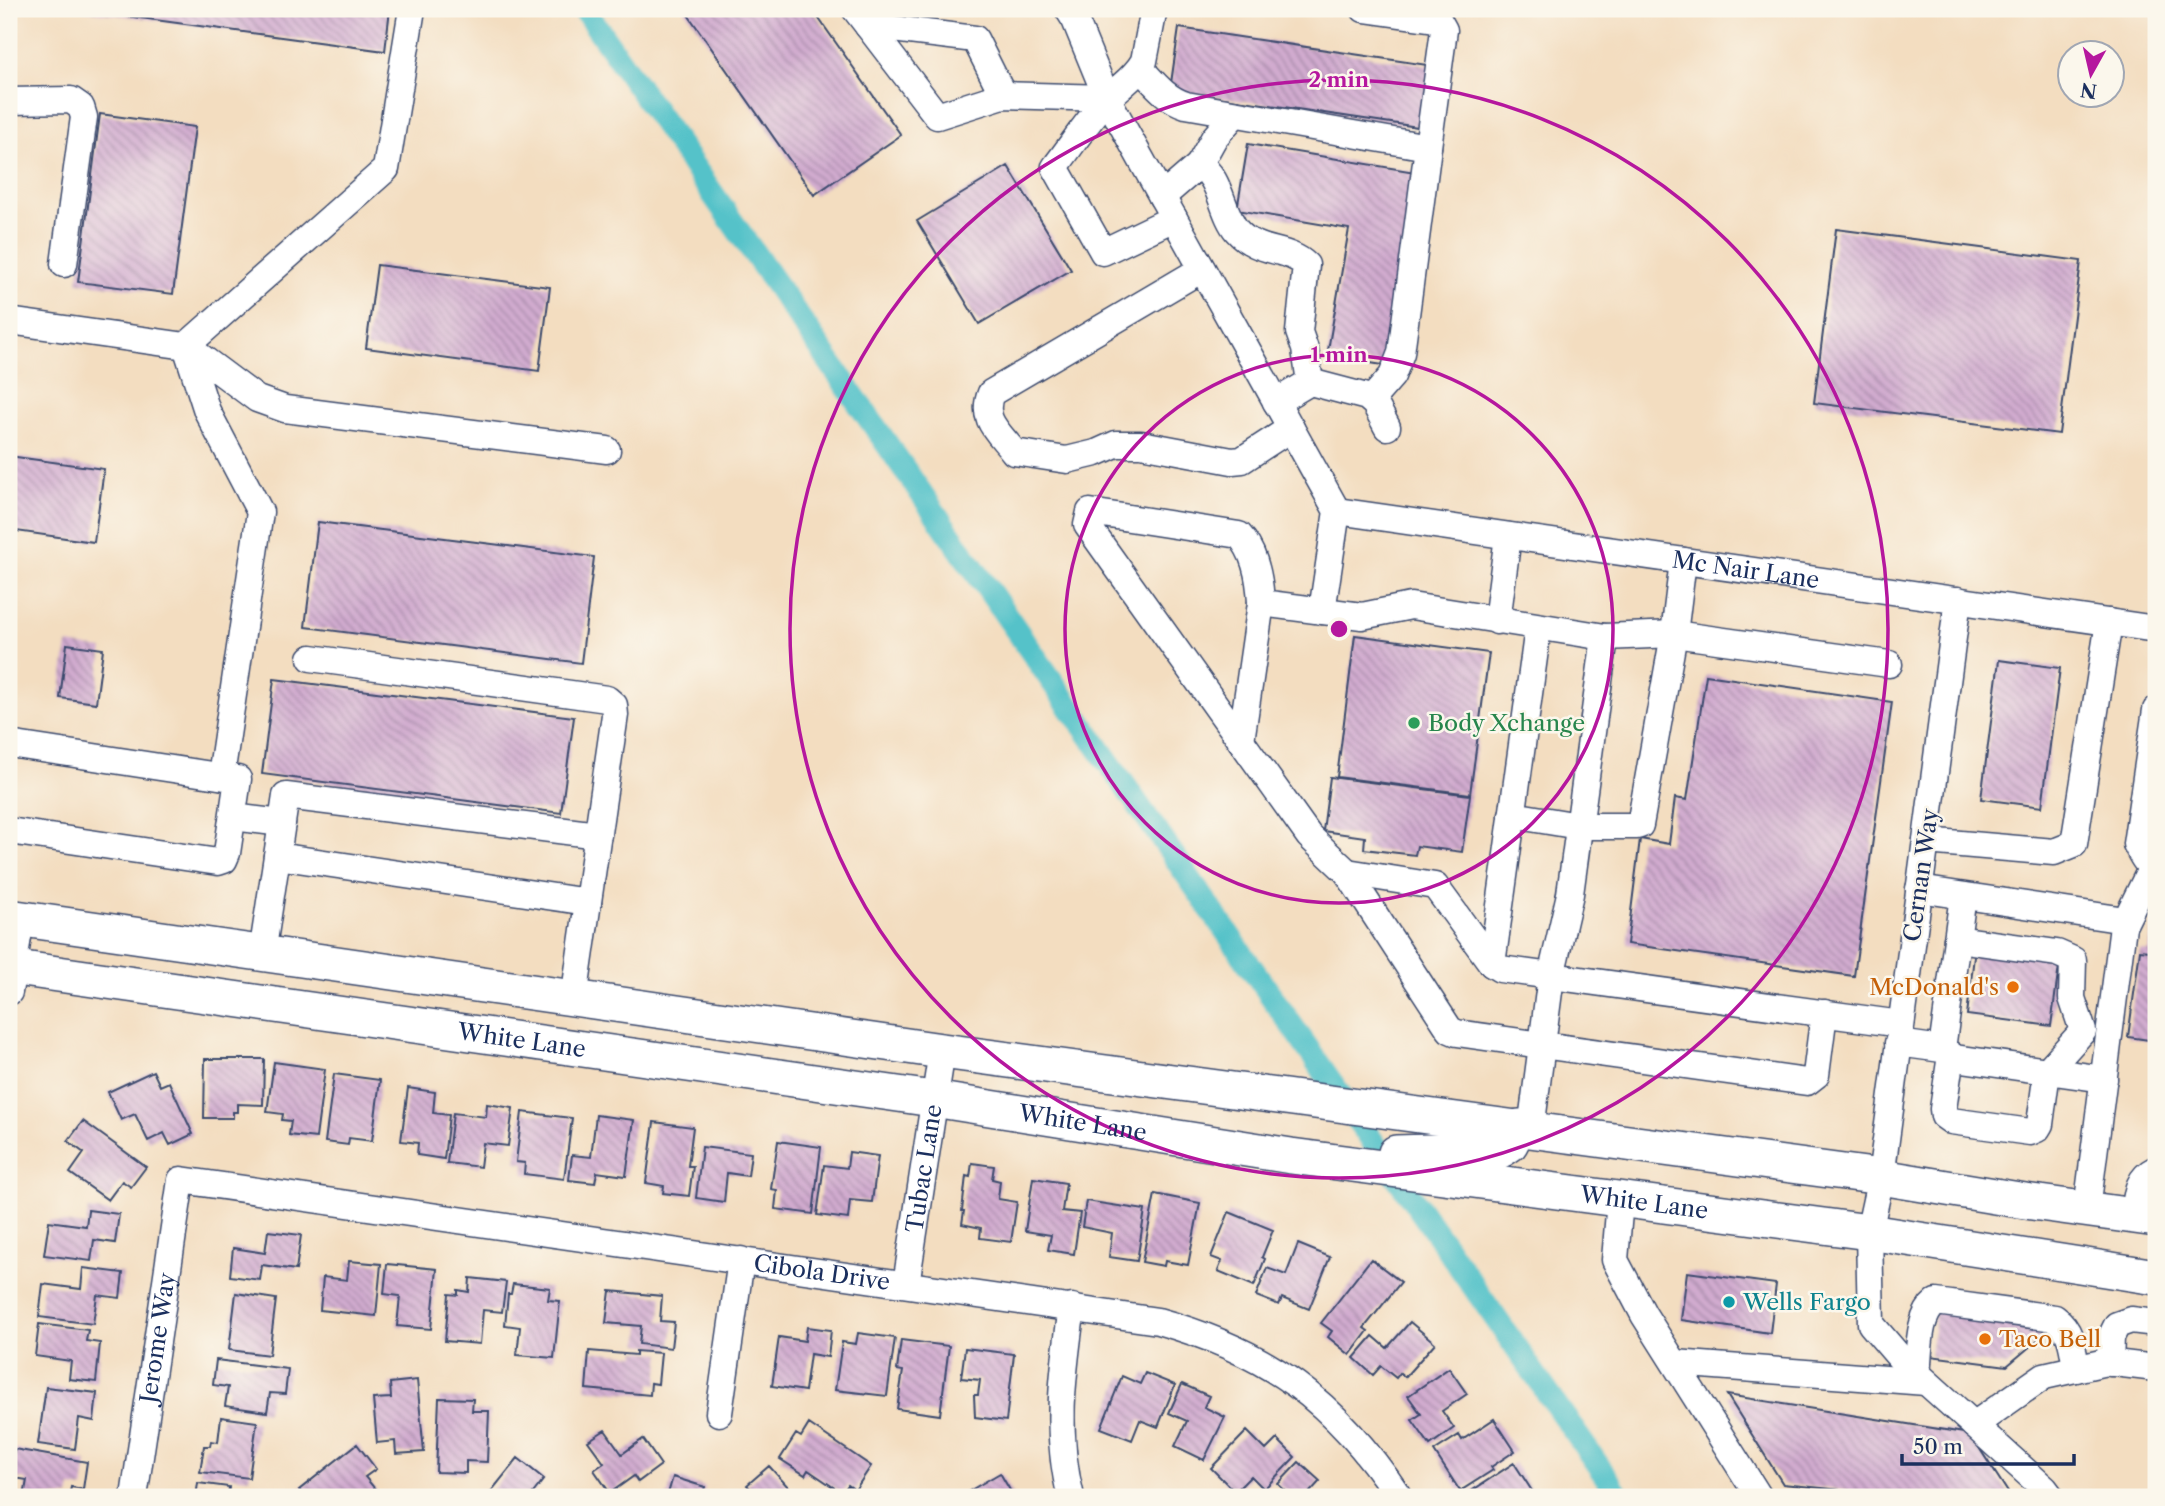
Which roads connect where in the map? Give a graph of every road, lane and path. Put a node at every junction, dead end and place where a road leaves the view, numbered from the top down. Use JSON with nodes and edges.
{"nodes":[{"id":1,"x":412,"y":9,"type":"edge"},
{"id":2,"x":1068,"y":9,"type":"edge"},
{"id":3,"x":1154,"y":9,"type":"edge"},
{"id":4,"x":1364,"y":9,"type":"edge"},
{"id":5,"x":862,"y":17,"type":"edge"},
{"id":6,"x":1140,"y":68,"type":"junction"},
{"id":7,"x":1003,"y":95,"type":"junction"},
{"id":8,"x":1107,"y":99,"type":"junction"},
{"id":9,"x":9,"y":101,"type":"edge"},
{"id":10,"x":1234,"y":115,"type":"junction"},
{"id":11,"x":1428,"y":147,"type":"junction"},
{"id":12,"x":1199,"y":166,"type":"junction"},
{"id":13,"x":1168,"y":208,"type":"junction"},
{"id":14,"x":64,"y":264,"type":"dead end"},
{"id":15,"x":1202,"y":269,"type":"junction"},
{"id":16,"x":9,"y":321,"type":"edge"},
{"id":17,"x":186,"y":346,"type":"junction"},
{"id":18,"x":1310,"y":382,"type":"junction"},
{"id":19,"x":1371,"y":400,"type":"junction"},
{"id":20,"x":1276,"y":402,"type":"junction"},
{"id":21,"x":1387,"y":428,"type":"dead end"},
{"id":22,"x":1291,"y":429,"type":"junction"},
{"id":23,"x":607,"y":450,"type":"dead end"},
{"id":24,"x":1337,"y":512,"type":"junction"},
{"id":25,"x":1508,"y":536,"type":"junction"},
{"id":26,"x":1683,"y":561,"type":"junction"},
{"id":27,"x":1958,"y":600,"type":"junction"},
{"id":28,"x":1261,"y":603,"type":"junction"},
{"id":29,"x":1322,"y":611,"type":"junction"},
{"id":30,"x":1497,"y":621,"type":"junction"},
{"id":31,"x":2109,"y":622,"type":"junction"},
{"id":32,"x":1538,"y":628,"type":"junction"},
{"id":33,"x":2156,"y":629,"type":"edge"},
{"id":34,"x":1674,"y":635,"type":"junction"},
{"id":35,"x":1605,"y":638,"type":"junction"},
{"id":36,"x":311,"y":658,"type":"dead end"},
{"id":37,"x":1889,"y":664,"type":"dead end"},
{"id":38,"x":2156,"y":710,"type":"edge"},
{"id":39,"x":1241,"y":741,"type":"junction"},
{"id":40,"x":9,"y":744,"type":"edge"},
{"id":41,"x":221,"y":776,"type":"junction"},
{"id":42,"x":1512,"y":815,"type":"junction"},
{"id":43,"x":233,"y":817,"type":"junction"},
{"id":44,"x":282,"y":823,"type":"junction"},
{"id":45,"x":1579,"y":826,"type":"junction"},
{"id":46,"x":9,"y":831,"type":"edge"},
{"id":47,"x":597,"y":835,"type":"junction"},
{"id":48,"x":1926,"y":841,"type":"junction"},
{"id":49,"x":277,"y":856,"type":"junction"},
{"id":50,"x":2154,"y":867,"type":"edge"},
{"id":51,"x":1347,"y":872,"type":"junction"},
{"id":52,"x":1919,"y":890,"type":"junction"},
{"id":53,"x":1963,"y":896,"type":"junction"},
{"id":54,"x":588,"y":902,"type":"junction"},
{"id":55,"x":15,"y":918,"type":"edge"},
{"id":56,"x":2125,"y":920,"type":"junction"},
{"id":57,"x":1957,"y":939,"type":"junction"},
{"id":58,"x":262,"y":954,"type":"junction"},
{"id":59,"x":1492,"y":964,"type":"junction"},
{"id":60,"x":10,"y":975,"type":"edge"},
{"id":61,"x":1551,"y":976,"type":"junction"},
{"id":62,"x":568,"y":998,"type":"junction"},
{"id":63,"x":1824,"y":1013,"type":"junction"},
{"id":64,"x":384,"y":1021,"type":"junction"},
{"id":65,"x":1900,"y":1033,"type":"junction"},
{"id":66,"x":1542,"y":1044,"type":"junction"},
{"id":67,"x":942,"y":1051,"type":"junction"},
{"id":68,"x":1946,"y":1052,"type":"junction"},
{"id":69,"x":2047,"y":1071,"type":"junction"},
{"id":70,"x":2104,"y":1079,"type":"junction"},
{"id":71,"x":933,"y":1099,"type":"junction"},
{"id":72,"x":1525,"y":1128,"type":"junction"},
{"id":73,"x":1480,"y":1152,"type":"junction"},
{"id":74,"x":2156,"y":1169,"type":"edge"},
{"id":75,"x":1881,"y":1177,"type":"junction"},
{"id":76,"x":181,"y":1180,"type":"joint"},
{"id":77,"x":1620,"y":1200,"type":"junction"},
{"id":78,"x":2087,"y":1209,"type":"junction"},
{"id":79,"x":2145,"y":1217,"type":"edge"},
{"id":80,"x":1869,"y":1232,"type":"junction"},
{"id":81,"x":741,"y":1260,"type":"junction"},
{"id":82,"x":2156,"y":1276,"type":"edge"},
{"id":83,"x":906,"y":1284,"type":"junction"},
{"id":84,"x":1072,"y":1307,"type":"junction"},
{"id":85,"x":2156,"y":1323,"type":"edge"},
{"id":86,"x":1675,"y":1363,"type":"junction"},
{"id":87,"x":2110,"y":1363,"type":"junction"},
{"id":88,"x":2156,"y":1368,"type":"edge"},
{"id":89,"x":2076,"y":1369,"type":"junction"},
{"id":90,"x":1922,"y":1378,"type":"junction"},
{"id":91,"x":719,"y":1413,"type":"dead end"},
{"id":92,"x":1974,"y":1425,"type":"junction"},
{"id":93,"x":134,"y":1497,"type":"edge"},
{"id":94,"x":1071,"y":1497,"type":"edge"},
{"id":95,"x":1398,"y":1497,"type":"edge"},
{"id":96,"x":1759,"y":1497,"type":"edge"},
{"id":97,"x":2051,"y":1497,"type":"edge"}],
"edges":[{"from":1,"to":17,"type":"street"},
{"from":2,"to":8,"type":"street"},
{"from":3,"to":6,"type":"street"},
{"from":4,"to":11,"type":"street"},
{"from":5,"to":7,"type":"street"},
{"from":5,"to":7,"type":"street"},
{"from":6,"to":8,"type":"street"},
{"from":6,"to":10,"type":"street"},
{"from":7,"to":8,"type":"street"},
{"from":8,"to":13,"type":"street"},
{"from":8,"to":13,"type":"street"},
{"from":9,"to":14,"type":"street"},
{"from":10,"to":11,"type":"street"},
{"from":10,"to":12,"type":"street"},
{"from":11,"to":19,"type":"street"},
{"from":12,"to":13,"type":"street"},
{"from":12,"to":18,"type":"street"},
{"from":13,"to":15,"type":"street"},
{"from":15,"to":20,"type":"street"},
{"from":15,"to":22,"type":"street"},
{"from":16,"to":17,"type":"street"},
{"from":17,"to":23,"type":"street"},
{"from":17,"to":41,"type":"street"},
{"from":18,"to":19,"type":"street"},
{"from":18,"to":20,"type":"street"},
{"from":19,"to":21,"type":"street"},
{"from":20,"to":22,"type":"street"},
{"from":22,"to":24,"type":"street"},
{"from":24,"to":25,"type":"street","name":"Mc Nair Lane"},
{"from":24,"to":29,"type":"street"},
{"from":25,"to":26,"type":"street","name":"Mc Nair Lane"},
{"from":25,"to":30,"type":"street"},
{"from":26,"to":27,"type":"street","name":"Mc Nair Lane"},
{"from":26,"to":34,"type":"street"},
{"from":27,"to":31,"type":"street","name":"Mc Nair Lane"},
{"from":27,"to":48,"type":"street","name":"Cernan Way"},
{"from":28,"to":29,"type":"street"},
{"from":28,"to":39,"type":"street"},
{"from":28,"to":39,"type":"street"},
{"from":29,"to":30,"type":"street"},
{"from":30,"to":32,"type":"street"},
{"from":31,"to":33,"type":"street","name":"Mc Nair Lane"},
{"from":31,"to":48,"type":"street"},
{"from":32,"to":35,"type":"street"},
{"from":32,"to":42,"type":"street"},
{"from":34,"to":35,"type":"street"},
{"from":34,"to":37,"type":"street"},
{"from":34,"to":45,"type":"street"},
{"from":35,"to":45,"type":"street"},
{"from":36,"to":47,"type":"street"},
{"from":38,"to":50,"type":"street"},
{"from":39,"to":51,"type":"street"},
{"from":40,"to":41,"type":"street"},
{"from":41,"to":43,"type":"street"},
{"from":42,"to":45,"type":"street"},
{"from":42,"to":59,"type":"street"},
{"from":43,"to":44,"type":"street"},
{"from":43,"to":46,"type":"street"},
{"from":44,"to":47,"type":"street"},
{"from":44,"to":49,"type":"street"},
{"from":45,"to":61,"type":"street"},
{"from":47,"to":54,"type":"street"},
{"from":48,"to":52,"type":"street","name":"Cernan Way"},
{"from":49,"to":54,"type":"street"},
{"from":49,"to":58,"type":"street"},
{"from":50,"to":56,"type":"street"},
{"from":51,"to":59,"type":"street"},
{"from":51,"to":66,"type":"street"},
{"from":52,"to":53,"type":"street"},
{"from":52,"to":65,"type":"street","name":"Cernan Way"},
{"from":53,"to":56,"type":"street"},
{"from":53,"to":57,"type":"street"},
{"from":54,"to":62,"type":"street"},
{"from":55,"to":58,"type":"main road","name":"White Lane"},
{"from":55,"to":60,"type":"street"},
{"from":56,"to":70,"type":"street"},
{"from":57,"to":68,"type":"street"},
{"from":57,"to":69,"type":"street"},
{"from":58,"to":62,"type":"main road","name":"White Lane"},
{"from":59,"to":61,"type":"street"},
{"from":60,"to":64,"type":"main road","name":"White Lane"},
{"from":61,"to":63,"type":"street"},
{"from":61,"to":66,"type":"street"},
{"from":62,"to":64,"type":"main road"},
{"from":62,"to":67,"type":"main road","name":"White Lane"},
{"from":63,"to":65,"type":"street"},
{"from":63,"to":66,"type":"street"},
{"from":64,"to":71,"type":"main road","name":"White Lane"},
{"from":65,"to":68,"type":"street"},
{"from":65,"to":75,"type":"street","name":"Cernan Way"},
{"from":66,"to":72,"type":"street"},
{"from":67,"to":71,"type":"street","name":"Tubac Lane"},
{"from":67,"to":73,"type":"main road","name":"White Lane"},
{"from":68,"to":69,"type":"street"},
{"from":68,"to":69,"type":"street"},
{"from":69,"to":70,"type":"street"},
{"from":70,"to":78,"type":"street"},
{"from":71,"to":73,"type":"main road","name":"White Lane"},
{"from":71,"to":83,"type":"street","name":"Tubac Lane"},
{"from":72,"to":73,"type":"main road","name":"White Lane"},
{"from":72,"to":75,"type":"main road","name":"White Lane"},
{"from":73,"to":77,"type":"main road","name":"White Lane"},
{"from":74,"to":79,"type":"street"},
{"from":75,"to":78,"type":"main road","name":"White Lane"},
{"from":75,"to":80,"type":"street","name":"Cernan Way"},
{"from":76,"to":81,"type":"street","name":"Cibola Drive"},
{"from":76,"to":93,"type":"street","name":"Jerome Way"},
{"from":77,"to":80,"type":"main road","name":"White Lane"},
{"from":77,"to":86,"type":"street"},
{"from":78,"to":79,"type":"main road","name":"White Lane"},
{"from":80,"to":82,"type":"main road","name":"White Lane"},
{"from":80,"to":90,"type":"street","name":"Cernan Way"},
{"from":81,"to":83,"type":"street","name":"Cibola Drive"},
{"from":81,"to":91,"type":"street"},
{"from":83,"to":84,"type":"street","name":"Cibola Drive"},
{"from":84,"to":94,"type":"street"},
{"from":84,"to":95,"type":"street","name":"Cibola Drive"},
{"from":85,"to":87,"type":"street"},
{"from":86,"to":90,"type":"street"},
{"from":86,"to":96,"type":"street"},
{"from":87,"to":88,"type":"street"},
{"from":87,"to":89,"type":"street"},
{"from":89,"to":90,"type":"street"},
{"from":89,"to":92,"type":"street"},
{"from":90,"to":92,"type":"street","name":"Cernan Way"},
{"from":92,"to":97,"type":"street","name":"Cernan Way"}]}
